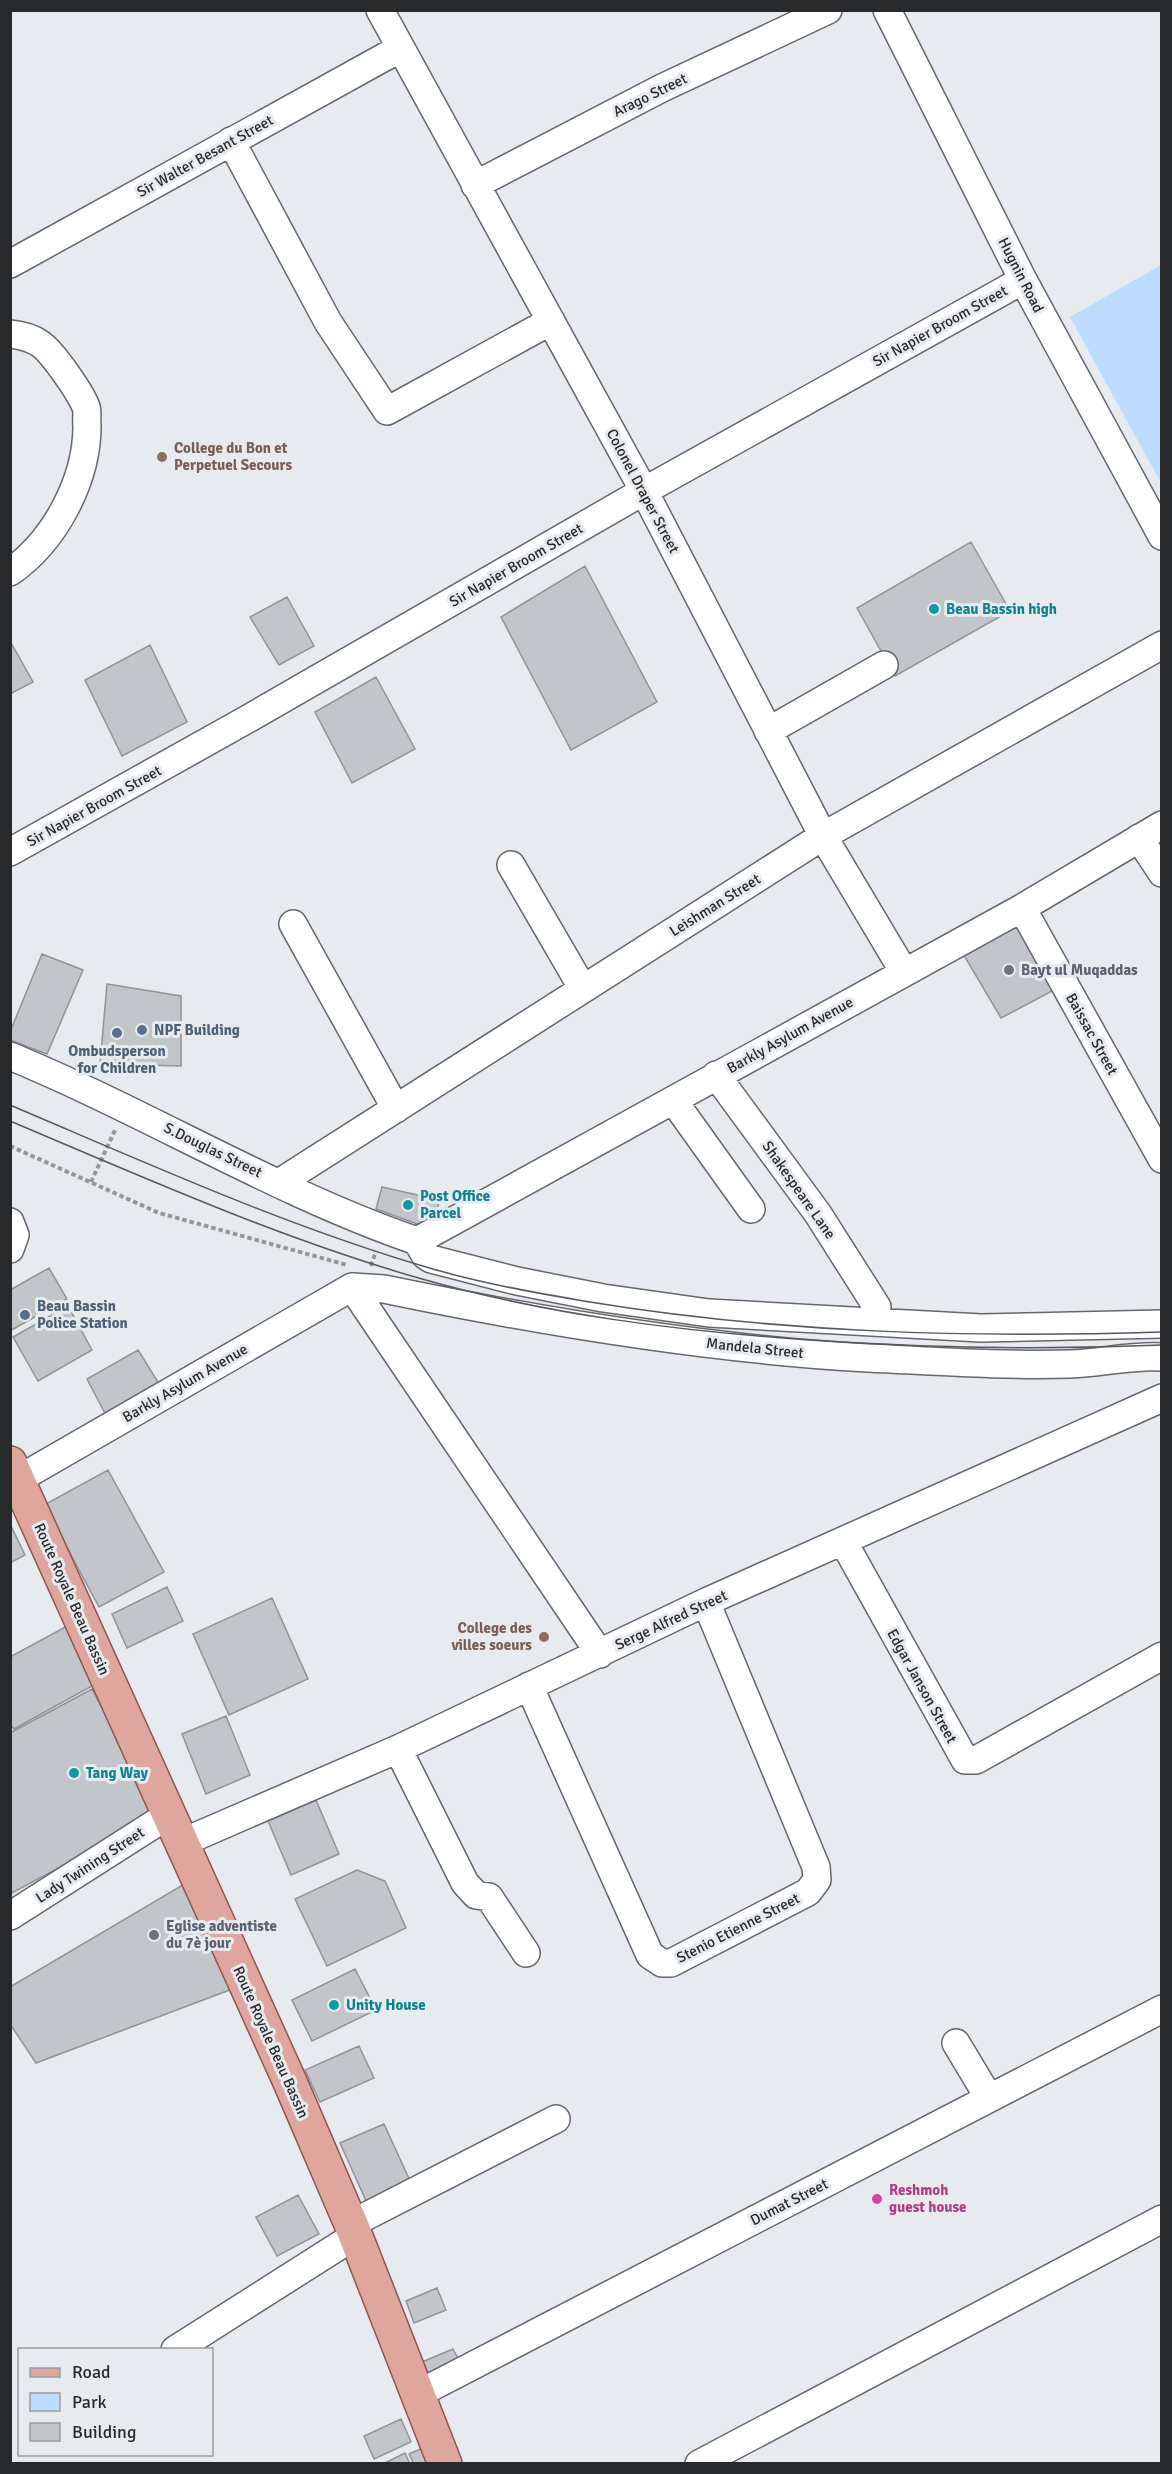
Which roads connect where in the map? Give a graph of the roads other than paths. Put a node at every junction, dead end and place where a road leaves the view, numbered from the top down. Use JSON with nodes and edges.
{"nodes":[{"id":1,"x":380,"y":10,"type":"edge"},
{"id":2,"x":828,"y":10,"type":"edge"},
{"id":3,"x":887,"y":10,"type":"edge"},
{"id":4,"x":399,"y":49,"type":"junction"},
{"id":5,"x":231,"y":141,"type":"junction"},
{"id":6,"x":475,"y":185,"type":"junction"},
{"id":7,"x":10,"y":264,"type":"edge"},
{"id":8,"x":1023,"y":280,"type":"junction"},
{"id":9,"x":551,"y":321,"type":"junction"},
{"id":10,"x":10,"y":334,"type":"edge"},
{"id":11,"x":644,"y":491,"type":"junction"},
{"id":12,"x":1161,"y":536,"type":"edge"},
{"id":13,"x":10,"y":572,"type":"edge"},
{"id":14,"x":1161,"y":645,"type":"edge"},
{"id":15,"x":884,"y":665,"type":"dead end"},
{"id":16,"x":768,"y":731,"type":"junction"},
{"id":17,"x":1150,"y":831,"type":"edge"},
{"id":18,"x":823,"y":836,"type":"junction"},
{"id":19,"x":10,"y":852,"type":"edge"},
{"id":20,"x":511,"y":865,"type":"dead end"},
{"id":21,"x":1161,"y":873,"type":"edge"},
{"id":22,"x":1022,"y":908,"type":"junction"},
{"id":23,"x":293,"y":924,"type":"dead end"},
{"id":24,"x":904,"y":972,"type":"junction"},
{"id":25,"x":583,"y":988,"type":"junction"},
{"id":26,"x":10,"y":1056,"type":"edge"},
{"id":27,"x":716,"y":1075,"type":"junction"},
{"id":28,"x":673,"y":1100,"type":"junction"},
{"id":29,"x":396,"y":1109,"type":"junction"},
{"id":30,"x":1161,"y":1159,"type":"edge"},
{"id":31,"x":279,"y":1183,"type":"junction"},
{"id":32,"x":751,"y":1209,"type":"dead end"},
{"id":33,"x":10,"y":1222,"type":"edge"},
{"id":34,"x":410,"y":1238,"type":"junction"},
{"id":35,"x":10,"y":1249,"type":"edge"},
{"id":36,"x":360,"y":1275,"type":"junction"},
{"id":37,"x":877,"y":1307,"type":"dead end"},
{"id":38,"x":1161,"y":1324,"type":"edge"},
{"id":39,"x":1161,"y":1358,"type":"edge"},
{"id":40,"x":1161,"y":1398,"type":"edge"},
{"id":41,"x":13,"y":1476,"type":"edge"},
{"id":42,"x":843,"y":1541,"type":"junction"},
{"id":43,"x":706,"y":1602,"type":"junction"},
{"id":44,"x":600,"y":1654,"type":"junction"},
{"id":45,"x":1161,"y":1656,"type":"edge"},
{"id":46,"x":529,"y":1686,"type":"junction"},
{"id":47,"x":398,"y":1749,"type":"junction"},
{"id":48,"x":176,"y":1829,"type":"junction"},
{"id":49,"x":10,"y":1916,"type":"edge"},
{"id":50,"x":526,"y":1953,"type":"dead end"},
{"id":51,"x":1161,"y":2009,"type":"edge"},
{"id":52,"x":956,"y":2043,"type":"dead end"},
{"id":53,"x":989,"y":2098,"type":"junction"},
{"id":54,"x":556,"y":2119,"type":"dead end"},
{"id":55,"x":1161,"y":2219,"type":"edge"},
{"id":56,"x":353,"y":2230,"type":"junction"},
{"id":57,"x":176,"y":2348,"type":"edge"},
{"id":58,"x":416,"y":2395,"type":"junction"},
{"id":59,"x":445,"y":2463,"type":"edge"},
{"id":60,"x":699,"y":2463,"type":"edge"}],
"edges":[{"from":1,"to":4,"type":"street","name":"Colonel Draper Street"},
{"from":2,"to":6,"type":"street","name":"Arago Street"},
{"from":3,"to":8,"type":"street","name":"Hugnin Road"},
{"from":4,"to":5,"type":"street","name":"Sir Walter Besant Street"},
{"from":4,"to":6,"type":"street","name":"Colonel Draper Street"},
{"from":5,"to":7,"type":"street","name":"Sir Walter Besant Street"},
{"from":5,"to":9,"type":"street"},
{"from":6,"to":9,"type":"street","name":"Colonel Draper Street"},
{"from":8,"to":11,"type":"street","name":"Sir Napier Broom Street"},
{"from":8,"to":12,"type":"street","name":"Hugnin Road"},
{"from":9,"to":11,"type":"street","name":"Colonel Draper Street"},
{"from":10,"to":13,"type":"street"},
{"from":11,"to":16,"type":"street","name":"Colonel Draper Street"},
{"from":11,"to":19,"type":"street","name":"Sir Napier Broom Street"},
{"from":14,"to":18,"type":"street","name":"Leishman Street"},
{"from":15,"to":16,"type":"street"},
{"from":16,"to":18,"type":"street","name":"Colonel Draper Street"},
{"from":17,"to":21,"type":"street"},
{"from":17,"to":22,"type":"street","name":"Barkly Asylum Avenue"},
{"from":18,"to":24,"type":"street","name":"Colonel Draper Street"},
{"from":18,"to":25,"type":"street","name":"Leishman Street"},
{"from":20,"to":25,"type":"street"},
{"from":22,"to":24,"type":"street","name":"Barkly Asylum Avenue"},
{"from":22,"to":30,"type":"street","name":"Baissac Street"},
{"from":23,"to":29,"type":"street"},
{"from":24,"to":27,"type":"street","name":"Barkly Asylum Avenue"},
{"from":25,"to":29,"type":"street","name":"Leishman Street"},
{"from":26,"to":31,"type":"street","name":"S.Douglas Street"},
{"from":27,"to":28,"type":"street","name":"Barkly Asylum Avenue"},
{"from":27,"to":37,"type":"street","name":"Shakespeare Lane"},
{"from":28,"to":32,"type":"street"},
{"from":28,"to":34,"type":"street","name":"Barkly Asylum Avenue"},
{"from":29,"to":31,"type":"street","name":"Leishman Street"},
{"from":31,"to":34,"type":"street","name":"S.Douglas Street"},
{"from":33,"to":35,"type":"street"},
{"from":34,"to":38,"type":"street"},
{"from":36,"to":39,"type":"street","name":"Mandela Street"},
{"from":36,"to":41,"type":"street","name":"Barkly Asylum Avenue"},
{"from":36,"to":44,"type":"street"},
{"from":40,"to":42,"type":"street","name":"Serge Alfred Street"},
{"from":41,"to":48,"type":"main road","name":"Route Royale Beau Bassin"},
{"from":42,"to":43,"type":"street","name":"Serge Alfred Street"},
{"from":42,"to":45,"type":"street","name":"Edgar Janson Street"},
{"from":43,"to":44,"type":"street","name":"Serge Alfred Street"},
{"from":43,"to":46,"type":"street","name":"Stenio Etienne Street"},
{"from":44,"to":46,"type":"street","name":"Serge Alfred Street"},
{"from":46,"to":47,"type":"street","name":"Serge Alfred Street"},
{"from":47,"to":48,"type":"street","name":"Serge Alfred Street"},
{"from":47,"to":50,"type":"street"},
{"from":48,"to":49,"type":"street","name":"Lady Twining Street"},
{"from":48,"to":56,"type":"main road","name":"Route Royale Beau Bassin"},
{"from":51,"to":53,"type":"street","name":"Dumat Street"},
{"from":52,"to":53,"type":"street"},
{"from":53,"to":58,"type":"street","name":"Dumat Street"},
{"from":54,"to":56,"type":"street"},
{"from":55,"to":60,"type":"street"},
{"from":56,"to":57,"type":"street"},
{"from":56,"to":58,"type":"main road","name":"Route Royale Beau Bassin"},
{"from":58,"to":59,"type":"main road","name":"Route Royale Beau Bassin"}]}
